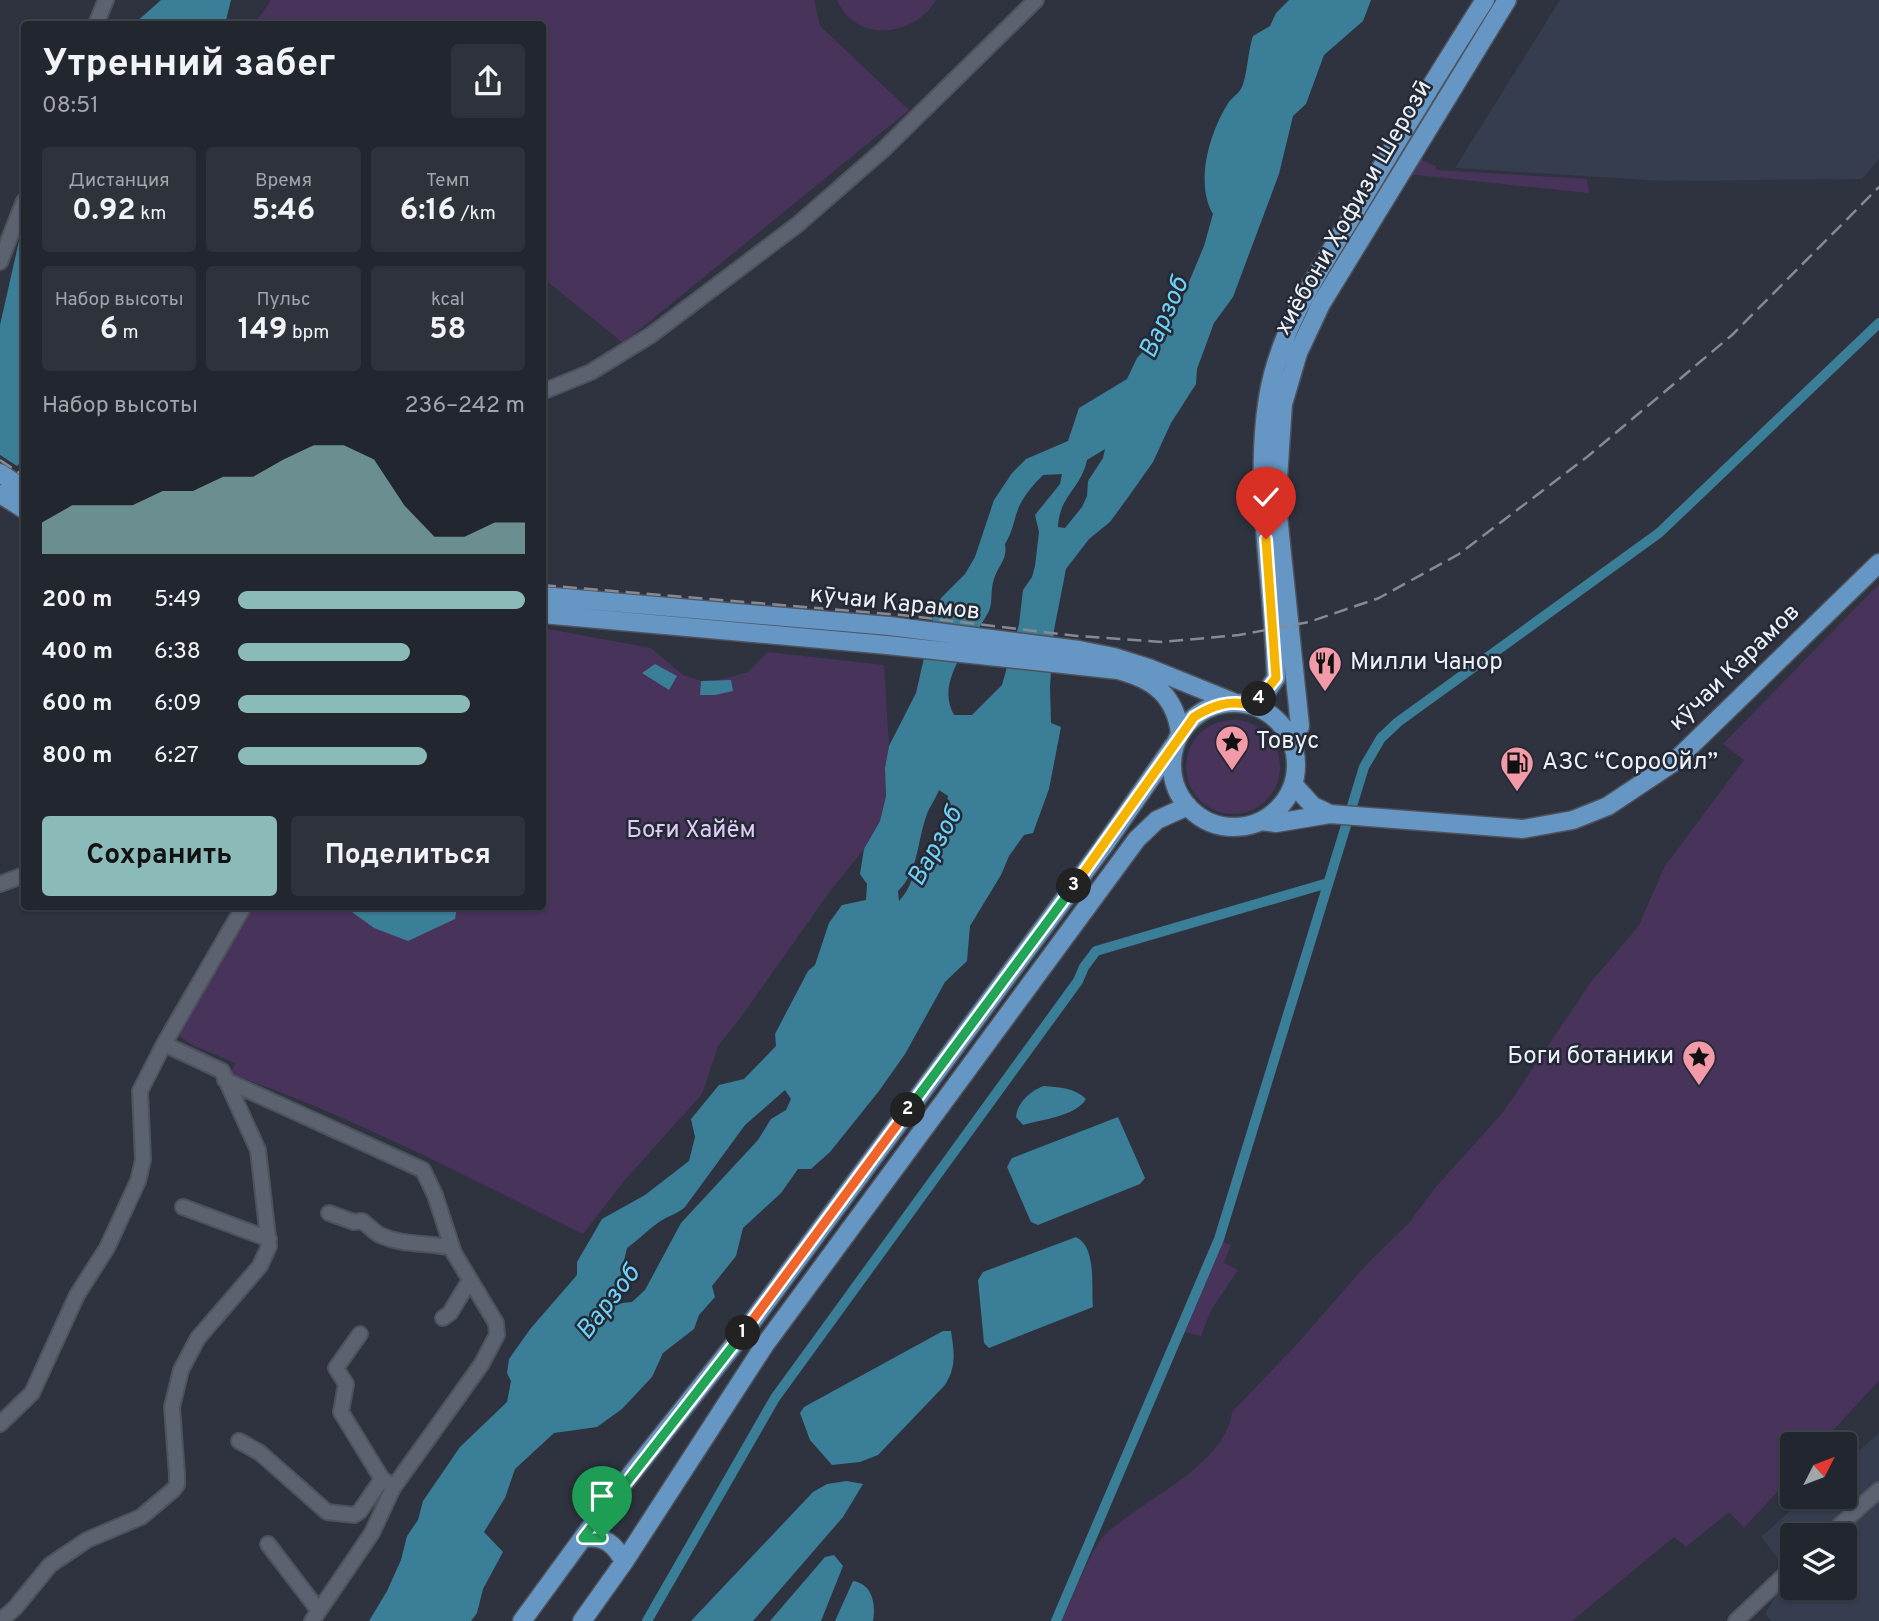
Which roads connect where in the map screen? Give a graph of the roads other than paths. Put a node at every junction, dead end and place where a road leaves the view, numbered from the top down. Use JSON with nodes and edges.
{"nodes":[{"id":1,"x":106,"y":0,"type":"edge"},
{"id":2,"x":1036,"y":0,"type":"edge"},
{"id":3,"x":1485,"y":0,"type":"edge"},
{"id":4,"x":1507,"y":0,"type":"edge"},
{"id":5,"x":97,"y":21,"type":"edge"},
{"id":6,"x":21,"y":209,"type":"edge"},
{"id":7,"x":1328,"y":256,"type":"junction"},
{"id":8,"x":0,"y":262,"type":"edge"},
{"id":9,"x":1344,"y":267,"type":"junction"},
{"id":10,"x":546,"y":390,"type":"edge"},
{"id":11,"x":0,"y":473,"type":"edge"},
{"id":12,"x":21,"y":487,"type":"edge"},
{"id":13,"x":0,"y":494,"type":"edge"},
{"id":14,"x":21,"y":507,"type":"edge"},
{"id":15,"x":1879,"y":563,"type":"edge"},
{"id":16,"x":546,"y":596,"type":"edge"},
{"id":17,"x":546,"y":614,"type":"edge"},
{"id":18,"x":1078,"y":659,"type":"junction"},
{"id":19,"x":1242,"y":703,"type":"junction"},
{"id":20,"x":1177,"y":739,"type":"junction"},
{"id":21,"x":1293,"y":745,"type":"junction"},
{"id":22,"x":1293,"y":784,"type":"junction"},
{"id":23,"x":1188,"y":806,"type":"junction"},
{"id":24,"x":1330,"y":814,"type":"junction"},
{"id":25,"x":1261,"y":821,"type":"junction"},
{"id":26,"x":21,"y":876,"type":"edge"},
{"id":27,"x":0,"y":884,"type":"edge"},
{"id":28,"x":242,"y":910,"type":"edge"},
{"id":29,"x":164,"y":1044,"type":"junction"},
{"id":30,"x":225,"y":1080,"type":"junction"},
{"id":31,"x":183,"y":1207,"type":"dead end"},
{"id":32,"x":329,"y":1213,"type":"dead end"},
{"id":33,"x":269,"y":1239,"type":"junction"},
{"id":34,"x":452,"y":1248,"type":"junction"},
{"id":35,"x":470,"y":1280,"type":"junction"},
{"id":36,"x":443,"y":1318,"type":"dead end"},
{"id":37,"x":360,"y":1334,"type":"dead end"},
{"id":38,"x":0,"y":1424,"type":"edge"},
{"id":39,"x":239,"y":1441,"type":"dead end"},
{"id":40,"x":388,"y":1483,"type":"junction"},
{"id":41,"x":1879,"y":1490,"type":"edge"},
{"id":42,"x":1842,"y":1523,"type":"edge"},
{"id":43,"x":583,"y":1538,"type":"junction"},
{"id":44,"x":268,"y":1544,"type":"dead end"},
{"id":45,"x":624,"y":1562,"type":"junction"},
{"id":46,"x":1780,"y":1579,"type":"edge"},
{"id":47,"x":316,"y":1616,"type":"edge"},
{"id":48,"x":0,"y":1621,"type":"edge"},
{"id":49,"x":522,"y":1621,"type":"edge"},
{"id":50,"x":582,"y":1621,"type":"edge"},
{"id":51,"x":1736,"y":1621,"type":"edge"}],
"edges":[{"from":1,"to":5,"type":"street"},
{"from":2,"to":10,"type":"street"},
{"from":3,"to":7,"type":"main road","name":"хиёбони Ҳофизи Шерозӣ"},
{"from":4,"to":9,"type":"main road","name":"хиёбони Ҳофизи Шерозӣ"},
{"from":6,"to":8,"type":"street"},
{"from":7,"to":9,"type":"main road"},
{"from":7,"to":19,"type":"main road","name":"хиёбони Ҳофизи Шерозӣ"},
{"from":9,"to":21,"type":"main road","name":"хиёбони Ҳофизи Шерозӣ"},
{"from":11,"to":12,"type":"main road"},
{"from":13,"to":14,"type":"main road"},
{"from":15,"to":24,"type":"main road","name":"кӯчаи Карамов"},
{"from":16,"to":18,"type":"main road","name":"кӯчаи Карамов"},
{"from":17,"to":18,"type":"main road","name":"кӯчаи Карамов"},
{"from":18,"to":19,"type":"main road","name":"кӯчаи Карамов"},
{"from":18,"to":20,"type":"main road","name":"кӯчаи Карамов"},
{"from":19,"to":20,"type":"main road","name":"хиёбони Ҳофизи Шерозӣ"},
{"from":19,"to":21,"type":"main road"},
{"from":20,"to":23,"type":"main road"},
{"from":20,"to":43,"type":"main road","name":"хиёбони Ҳофизи Шерозӣ"},
{"from":21,"to":22,"type":"main road","name":"хиёбони Ҳофизи Шерозӣ"},
{"from":22,"to":24,"type":"main road","name":"кӯчаи Карамов"},
{"from":22,"to":25,"type":"main road"},
{"from":23,"to":25,"type":"main road"},
{"from":23,"to":45,"type":"main road"},
{"from":24,"to":25,"type":"main road","name":"кӯчаи Карамов"},
{"from":26,"to":27,"type":"street"},
{"from":28,"to":29,"type":"street"},
{"from":29,"to":30,"type":"street"},
{"from":29,"to":38,"type":"street"},
{"from":30,"to":33,"type":"street"},
{"from":30,"to":34,"type":"street"},
{"from":31,"to":33,"type":"street"},
{"from":32,"to":34,"type":"street"},
{"from":33,"to":48,"type":"street"},
{"from":34,"to":35,"type":"street"},
{"from":35,"to":36,"type":"street"},
{"from":35,"to":40,"type":"street"},
{"from":37,"to":40,"type":"street"},
{"from":39,"to":40,"type":"street"},
{"from":40,"to":47,"type":"street"},
{"from":41,"to":42,"type":"street"},
{"from":43,"to":45,"type":"main road"},
{"from":43,"to":49,"type":"main road","name":"хиёбони Ҳофизи Шерозӣ"},
{"from":44,"to":47,"type":"street"},
{"from":45,"to":50,"type":"main road"},
{"from":46,"to":51,"type":"street"}]}
